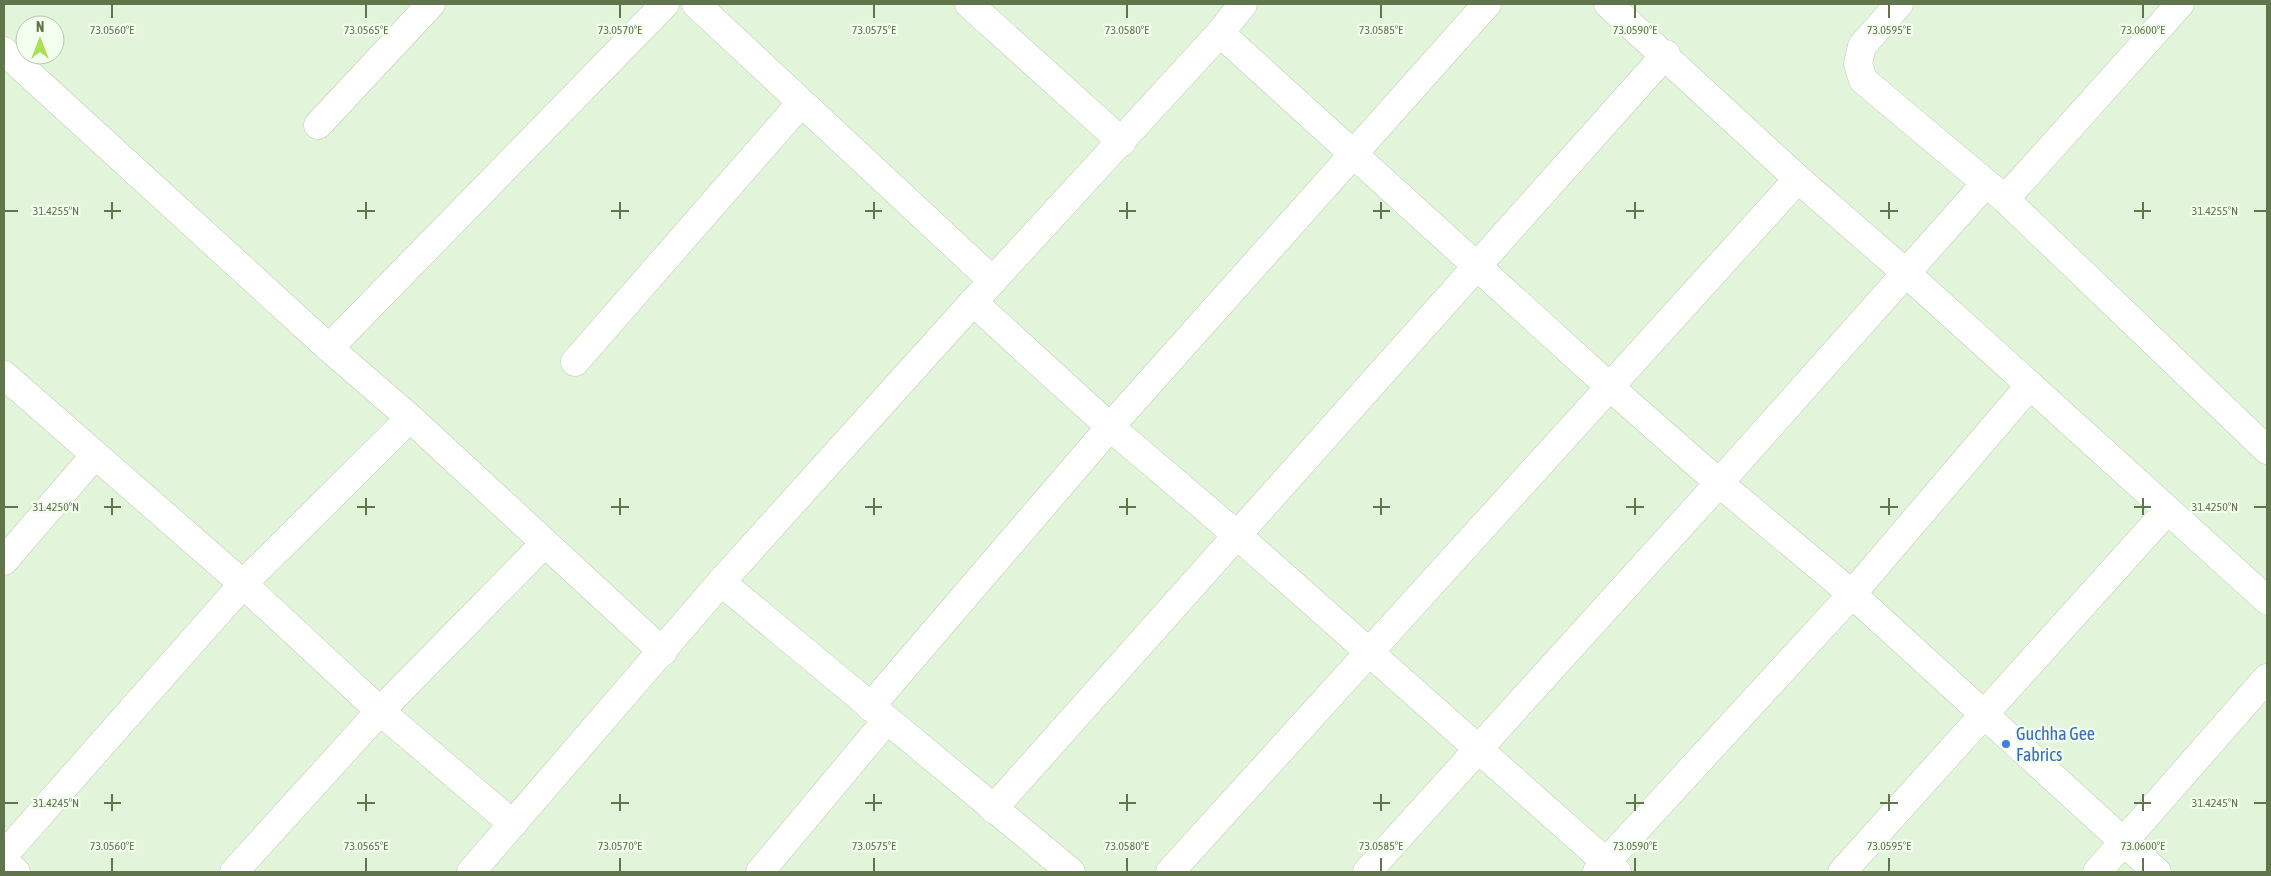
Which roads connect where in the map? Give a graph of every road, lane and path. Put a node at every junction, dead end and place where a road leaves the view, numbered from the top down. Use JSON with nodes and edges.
{"nodes":[{"id":1,"x":431,"y":4,"type":"edge"},
{"id":2,"x":666,"y":4,"type":"edge"},
{"id":3,"x":696,"y":4,"type":"edge"},
{"id":4,"x":969,"y":4,"type":"edge"},
{"id":5,"x":1487,"y":4,"type":"edge"},
{"id":6,"x":1608,"y":4,"type":"edge"},
{"id":7,"x":1899,"y":4,"type":"edge"},
{"id":8,"x":2180,"y":4,"type":"edge"},
{"id":9,"x":1239,"y":5,"type":"edge"},
{"id":10,"x":1220,"y":33,"type":"junction"},
{"id":11,"x":4,"y":51,"type":"edge"},
{"id":12,"x":1666,"y":54,"type":"junction"},
{"id":13,"x":801,"y":103,"type":"junction"},
{"id":14,"x":318,"y":125,"type":"dead end"},
{"id":15,"x":1122,"y":142,"type":"junction"},
{"id":16,"x":1353,"y":154,"type":"junction"},
{"id":17,"x":1798,"y":179,"type":"junction"},
{"id":18,"x":1996,"y":191,"type":"junction"},
{"id":19,"x":1476,"y":265,"type":"junction"},
{"id":20,"x":1906,"y":273,"type":"junction"},
{"id":21,"x":994,"y":281,"type":"junction"},
{"id":22,"x":973,"y":302,"type":"junction"},
{"id":23,"x":329,"y":348,"type":"junction"},
{"id":24,"x":575,"y":362,"type":"dead end"},
{"id":25,"x":4,"y":375,"type":"edge"},
{"id":26,"x":2030,"y":385,"type":"junction"},
{"id":27,"x":1611,"y":388,"type":"junction"},
{"id":28,"x":410,"y":418,"type":"junction"},
{"id":29,"x":1110,"y":427,"type":"junction"},
{"id":30,"x":2267,"y":450,"type":"edge"},
{"id":31,"x":95,"y":455,"type":"junction"},
{"id":32,"x":1719,"y":484,"type":"junction"},
{"id":33,"x":2167,"y":511,"type":"junction"},
{"id":34,"x":1236,"y":534,"type":"junction"},
{"id":35,"x":544,"y":544,"type":"junction"},
{"id":36,"x":4,"y":561,"type":"edge"},
{"id":37,"x":721,"y":582,"type":"junction"},
{"id":38,"x":243,"y":584,"type":"junction"},
{"id":39,"x":1852,"y":594,"type":"junction"},
{"id":40,"x":2267,"y":600,"type":"edge"},
{"id":41,"x":1369,"y":651,"type":"junction"},
{"id":42,"x":663,"y":652,"type":"junction"},
{"id":43,"x":2267,"y":678,"type":"edge"},
{"id":44,"x":380,"y":711,"type":"junction"},
{"id":45,"x":878,"y":714,"type":"junction"},
{"id":46,"x":1982,"y":714,"type":"junction"},
{"id":47,"x":1478,"y":749,"type":"junction"},
{"id":48,"x":993,"y":809,"type":"junction"},
{"id":49,"x":513,"y":824,"type":"junction"},
{"id":50,"x":2124,"y":843,"type":"junction"},
{"id":51,"x":4,"y":855,"type":"edge"},
{"id":52,"x":4,"y":862,"type":"edge"},
{"id":53,"x":775,"y":867,"type":"edge"},
{"id":54,"x":1607,"y":869,"type":"edge"},
{"id":55,"x":16,"y":872,"type":"edge"},
{"id":56,"x":234,"y":872,"type":"edge"},
{"id":57,"x":471,"y":872,"type":"edge"},
{"id":58,"x":1071,"y":872,"type":"edge"},
{"id":59,"x":1170,"y":872,"type":"edge"},
{"id":60,"x":1367,"y":872,"type":"edge"},
{"id":61,"x":1842,"y":872,"type":"edge"},
{"id":62,"x":2097,"y":872,"type":"edge"},
{"id":63,"x":2157,"y":872,"type":"edge"}],
"edges":[{"from":1,"to":14,"type":"street"},
{"from":2,"to":23,"type":"street"},
{"from":3,"to":13,"type":"street"},
{"from":4,"to":15,"type":"street"},
{"from":5,"to":16,"type":"street"},
{"from":6,"to":12,"type":"street"},
{"from":7,"to":18,"type":"street"},
{"from":8,"to":18,"type":"street"},
{"from":9,"to":10,"type":"street"},
{"from":10,"to":15,"type":"street"},
{"from":10,"to":16,"type":"street"},
{"from":11,"to":23,"type":"street"},
{"from":12,"to":17,"type":"street"},
{"from":12,"to":19,"type":"street"},
{"from":13,"to":21,"type":"street"},
{"from":13,"to":24,"type":"street"},
{"from":15,"to":21,"type":"street"},
{"from":16,"to":19,"type":"street"},
{"from":16,"to":29,"type":"street"},
{"from":17,"to":20,"type":"street"},
{"from":17,"to":27,"type":"street"},
{"from":18,"to":20,"type":"street"},
{"from":18,"to":30,"type":"street"},
{"from":19,"to":27,"type":"street"},
{"from":19,"to":34,"type":"street"},
{"from":20,"to":26,"type":"street"},
{"from":20,"to":32,"type":"street"},
{"from":21,"to":22,"type":"street"},
{"from":22,"to":29,"type":"street"},
{"from":22,"to":37,"type":"street"},
{"from":23,"to":28,"type":"street"},
{"from":25,"to":31,"type":"street"},
{"from":26,"to":33,"type":"street"},
{"from":26,"to":39,"type":"street"},
{"from":27,"to":32,"type":"street"},
{"from":27,"to":41,"type":"street"},
{"from":28,"to":35,"type":"street"},
{"from":28,"to":38,"type":"street"},
{"from":29,"to":34,"type":"street"},
{"from":29,"to":45,"type":"street"},
{"from":31,"to":36,"type":"street"},
{"from":31,"to":38,"type":"street"},
{"from":32,"to":39,"type":"street"},
{"from":32,"to":47,"type":"street"},
{"from":33,"to":40,"type":"street"},
{"from":33,"to":46,"type":"street"},
{"from":34,"to":41,"type":"street"},
{"from":34,"to":48,"type":"street"},
{"from":35,"to":42,"type":"street"},
{"from":35,"to":44,"type":"street"},
{"from":37,"to":42,"type":"street"},
{"from":37,"to":45,"type":"street"},
{"from":38,"to":44,"type":"street"},
{"from":38,"to":51,"type":"street"},
{"from":39,"to":46,"type":"street"},
{"from":39,"to":54,"type":"street"},
{"from":41,"to":47,"type":"street"},
{"from":41,"to":59,"type":"street"},
{"from":42,"to":49,"type":"street"},
{"from":43,"to":50,"type":"street"},
{"from":44,"to":49,"type":"street"},
{"from":44,"to":56,"type":"street"},
{"from":45,"to":48,"type":"street"},
{"from":45,"to":53,"type":"street"},
{"from":46,"to":50,"type":"street"},
{"from":46,"to":61,"type":"street"},
{"from":47,"to":54,"type":"street"},
{"from":47,"to":60,"type":"street"},
{"from":48,"to":58,"type":"street"},
{"from":49,"to":57,"type":"street"},
{"from":50,"to":62,"type":"street"},
{"from":50,"to":63,"type":"street"},
{"from":52,"to":55,"type":"street"}]}
